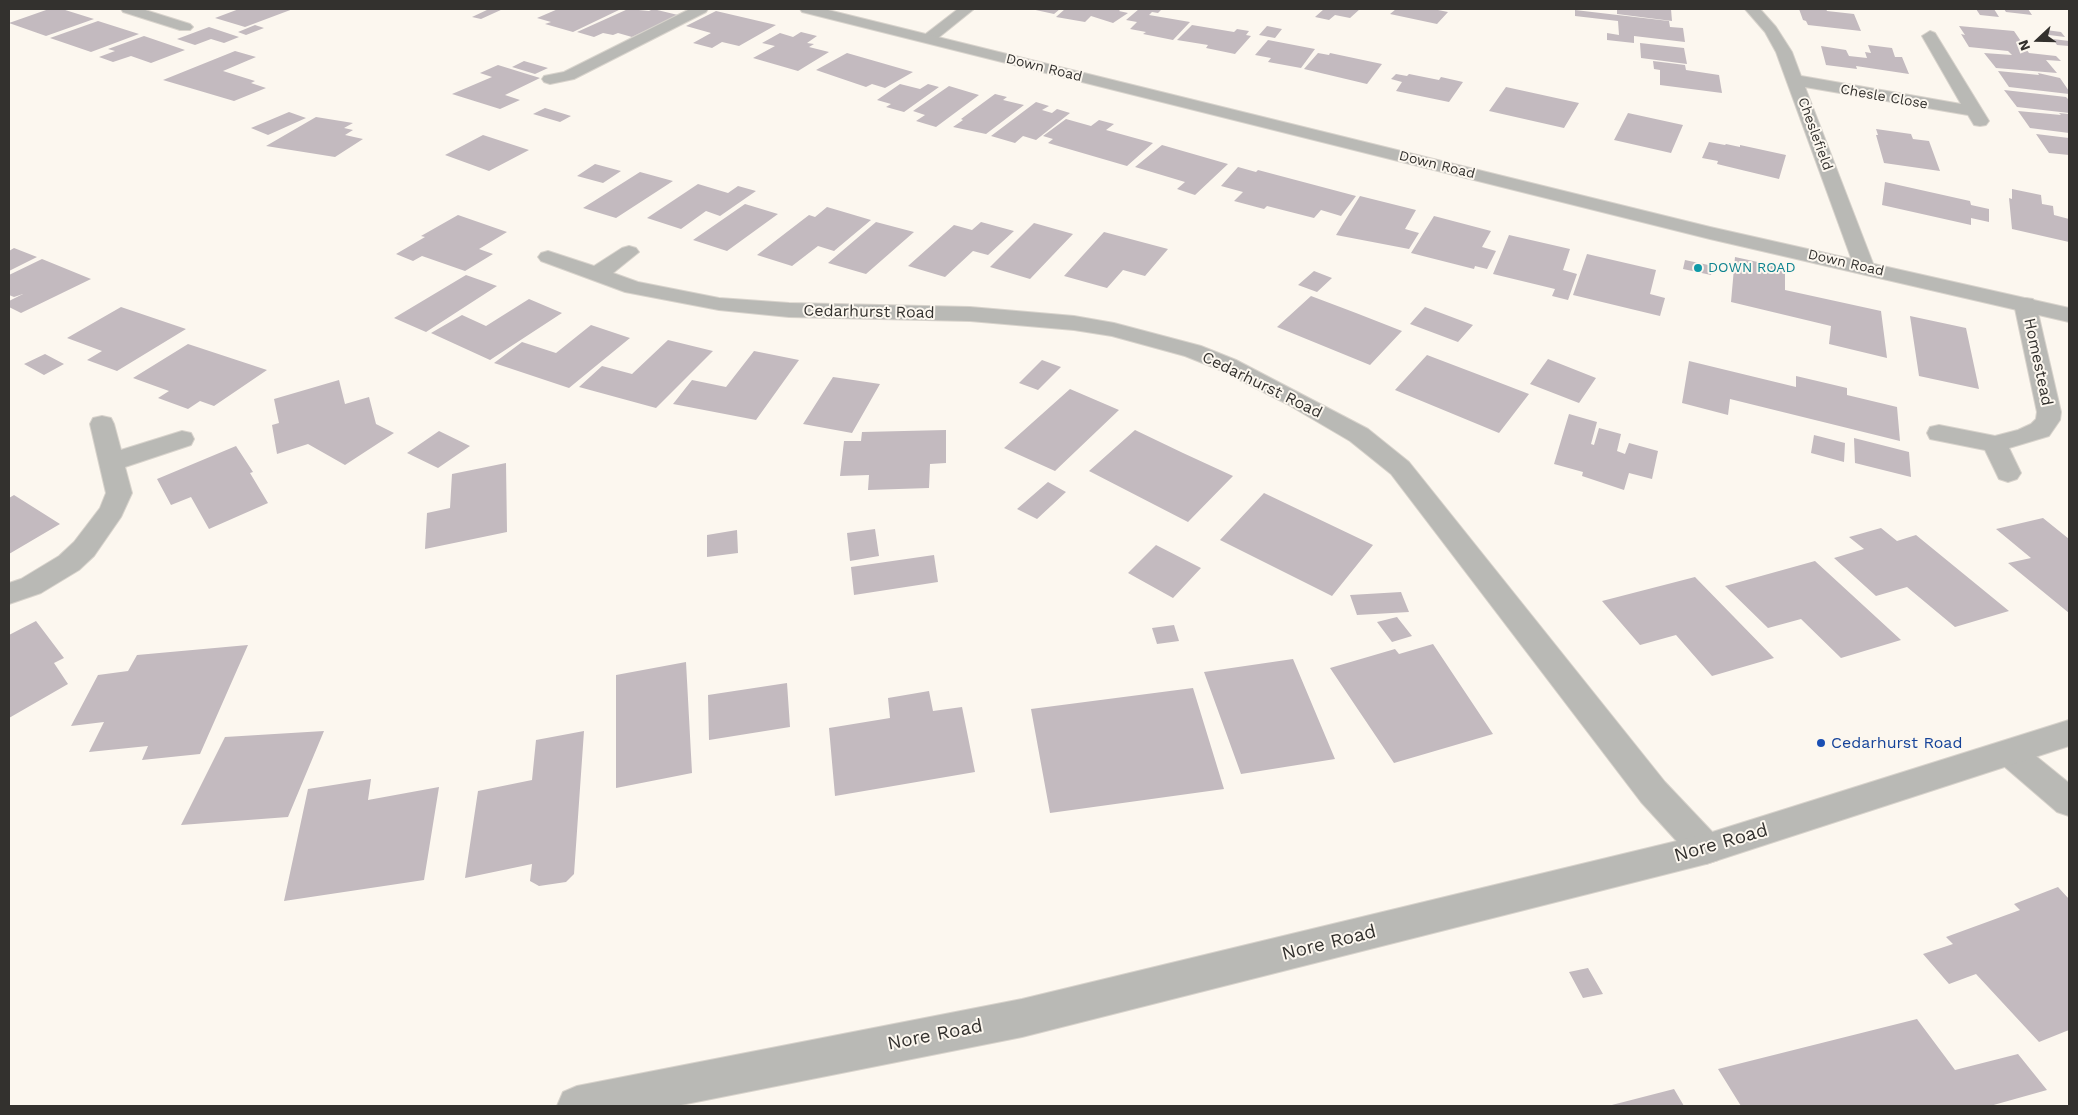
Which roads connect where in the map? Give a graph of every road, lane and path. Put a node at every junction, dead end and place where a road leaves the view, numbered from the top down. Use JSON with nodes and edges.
{"nodes":[{"id":1,"x":128,"y":9,"type":"edge"},
{"id":2,"x":162,"y":9,"type":"edge"},
{"id":3,"x":701,"y":9,"type":"edge"},
{"id":4,"x":807,"y":9,"type":"edge"},
{"id":5,"x":967,"y":9,"type":"edge"},
{"id":6,"x":1752,"y":9,"type":"edge"},
{"id":7,"x":1930,"y":36,"type":"dead end"},
{"id":8,"x":928,"y":39,"type":"junction"},
{"id":9,"x":550,"y":79,"type":"dead end"},
{"id":10,"x":1795,"y":80,"type":"junction"},
{"id":11,"x":1974,"y":111,"type":"junction"},
{"id":12,"x":1983,"y":127,"type":"dead end"},
{"id":13,"x":629,"y":252,"type":"dead end"},
{"id":14,"x":548,"y":257,"type":"dead end"},
{"id":15,"x":1864,"y":266,"type":"junction"},
{"id":16,"x":597,"y":274,"type":"junction"},
{"id":17,"x":2025,"y":304,"type":"junction"},
{"id":18,"x":2069,"y":315,"type":"edge"},
{"id":19,"x":102,"y":424,"type":"dead end"},
{"id":20,"x":1940,"y":433,"type":"dead end"},
{"id":21,"x":182,"y":439,"type":"dead end"},
{"id":22,"x":1995,"y":444,"type":"junction"},
{"id":23,"x":112,"y":462,"type":"junction"},
{"id":24,"x":2008,"y":473,"type":"dead end"},
{"id":25,"x":9,"y":594,"type":"edge"},
{"id":26,"x":2069,"y":733,"type":"edge"},
{"id":27,"x":2010,"y":752,"type":"junction"},
{"id":28,"x":2069,"y":802,"type":"edge"},
{"id":29,"x":1706,"y":850,"type":"junction"},
{"id":30,"x":659,"y":1098,"type":"edge"},
{"id":31,"x":577,"y":1106,"type":"edge"}],
"edges":[{"from":1,"to":2,"type":"street"},
{"from":3,"to":9,"type":"street"},
{"from":4,"to":8,"type":"street","name":"Down Road"},
{"from":5,"to":8,"type":"street"},
{"from":6,"to":10,"type":"street","name":"Cheslefield"},
{"from":7,"to":11,"type":"street"},
{"from":8,"to":15,"type":"street","name":"Down Road"},
{"from":10,"to":11,"type":"street","name":"Chesle Close"},
{"from":10,"to":15,"type":"street","name":"Cheslefield"},
{"from":11,"to":12,"type":"street"},
{"from":13,"to":16,"type":"street"},
{"from":14,"to":16,"type":"street","name":"Cedarhurst Road"},
{"from":15,"to":17,"type":"street","name":"Down Road"},
{"from":16,"to":29,"type":"street","name":"Cedarhurst Road"},
{"from":17,"to":18,"type":"street","name":"Down Road"},
{"from":17,"to":22,"type":"street","name":"Homestead"},
{"from":19,"to":23,"type":"street"},
{"from":20,"to":22,"type":"street","name":"Homestead"},
{"from":21,"to":23,"type":"street"},
{"from":22,"to":24,"type":"street"},
{"from":23,"to":25,"type":"street"},
{"from":26,"to":27,"type":"street","name":"Nore Road"},
{"from":27,"to":28,"type":"street"},
{"from":27,"to":29,"type":"street","name":"Nore Road"},
{"from":29,"to":30,"type":"street","name":"Nore Road"},
{"from":30,"to":31,"type":"street","name":"Nore Road"}]}
